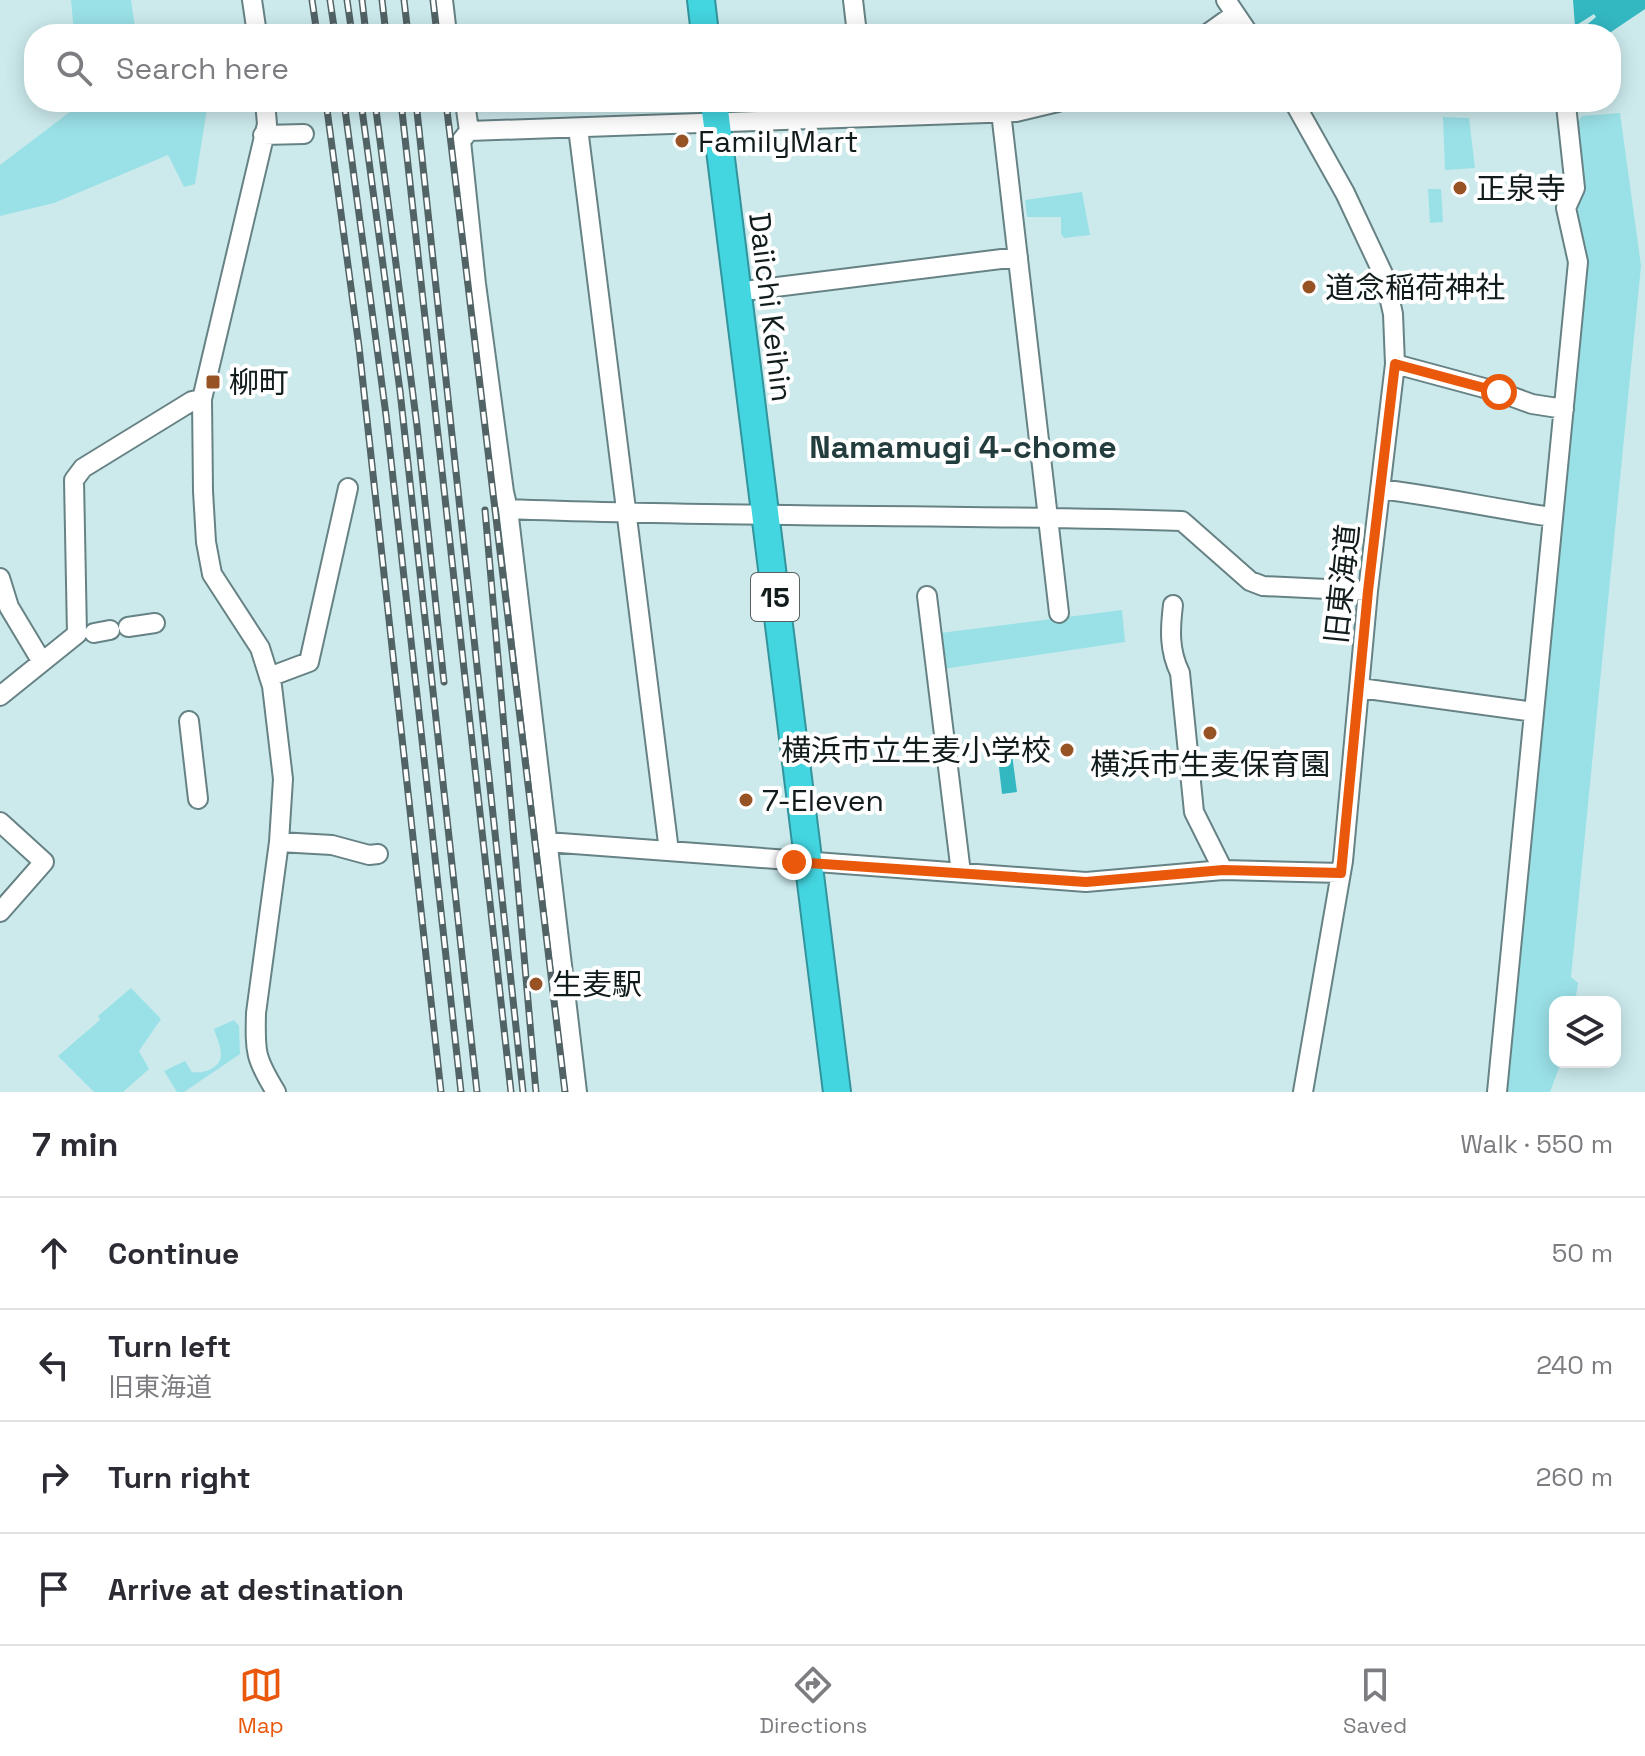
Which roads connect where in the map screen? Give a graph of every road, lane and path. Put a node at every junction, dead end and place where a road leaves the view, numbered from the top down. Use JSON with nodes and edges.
{"nodes":[{"id":1,"x":252,"y":0,"type":"edge"},
{"id":2,"x":443,"y":0,"type":"edge"},
{"id":3,"x":701,"y":0,"type":"edge"},
{"id":4,"x":716,"y":0,"type":"edge"},
{"id":5,"x":853,"y":0,"type":"edge"},
{"id":6,"x":256,"y":24,"type":"edge"},
{"id":7,"x":446,"y":24,"type":"edge"},
{"id":8,"x":704,"y":24,"type":"edge"},
{"id":9,"x":719,"y":24,"type":"edge"},
{"id":10,"x":856,"y":24,"type":"edge"},
{"id":11,"x":266,"y":112,"type":"edge"},
{"id":12,"x":466,"y":112,"type":"edge"},
{"id":13,"x":722,"y":112,"type":"edge"},
{"id":14,"x":1001,"y":112,"type":"edge"},
{"id":15,"x":1299,"y":112,"type":"edge"},
{"id":16,"x":1567,"y":112,"type":"edge"},
{"id":17,"x":578,"y":128,"type":"junction"},
{"id":18,"x":469,"y":131,"type":"junction"},
{"id":19,"x":304,"y":134,"type":"dead end"},
{"id":20,"x":263,"y":135,"type":"junction"},
{"id":21,"x":1018,"y":257,"type":"junction"},
{"id":22,"x":752,"y":290,"type":"junction"},
{"id":23,"x":1395,"y":364,"type":"junction"},
{"id":24,"x":202,"y":399,"type":"junction"},
{"id":25,"x":1564,"y":409,"type":"junction"},
{"id":26,"x":348,"y":488,"type":"dead end"},
{"id":27,"x":1380,"y":489,"type":"junction"},
{"id":28,"x":508,"y":509,"type":"junction"},
{"id":29,"x":627,"y":513,"type":"junction"},
{"id":30,"x":772,"y":517,"type":"junction"},
{"id":31,"x":1048,"y":517,"type":"junction"},
{"id":32,"x":1553,"y":517,"type":"junction"},
{"id":33,"x":0,"y":578,"type":"edge"},
{"id":34,"x":1368,"y":591,"type":"junction"},
{"id":35,"x":927,"y":596,"type":"dead end"},
{"id":36,"x":1173,"y":605,"type":"dead end"},
{"id":37,"x":1059,"y":613,"type":"dead end"},
{"id":38,"x":163,"y":622,"type":"dead end"},
{"id":39,"x":98,"y":632,"type":"junction"},
{"id":40,"x":42,"y":662,"type":"junction"},
{"id":41,"x":269,"y":677,"type":"junction"},
{"id":42,"x":1360,"y":680,"type":"junction"},
{"id":43,"x":0,"y":696,"type":"edge"},
{"id":44,"x":1534,"y":712,"type":"junction"},
{"id":45,"x":189,"y":721,"type":"dead end"},
{"id":46,"x":198,"y":799,"type":"dead end"},
{"id":47,"x":0,"y":822,"type":"edge"},
{"id":48,"x":279,"y":842,"type":"junction"},
{"id":49,"x":556,"y":842,"type":"junction"},
{"id":50,"x":669,"y":851,"type":"junction"},
{"id":51,"x":378,"y":854,"type":"dead end"},
{"id":52,"x":815,"y":863,"type":"junction"},
{"id":53,"x":1223,"y":870,"type":"junction"},
{"id":54,"x":961,"y":873,"type":"junction"},
{"id":55,"x":1341,"y":873,"type":"junction"},
{"id":56,"x":0,"y":912,"type":"edge"},
{"id":57,"x":274,"y":1091,"type":"edge"},
{"id":58,"x":577,"y":1092,"type":"edge"},
{"id":59,"x":837,"y":1092,"type":"edge"},
{"id":60,"x":850,"y":1092,"type":"edge"},
{"id":61,"x":1303,"y":1092,"type":"edge"},
{"id":62,"x":1497,"y":1092,"type":"edge"}],
"edges":[{"from":1,"to":6,"type":"street"},
{"from":2,"to":7,"type":"street"},
{"from":3,"to":8,"type":"highway"},
{"from":4,"to":9,"type":"highway"},
{"from":5,"to":10,"type":"street"},
{"from":11,"to":20,"type":"street"},
{"from":12,"to":18,"type":"street"},
{"from":13,"to":17,"type":"street"},
{"from":13,"to":22,"type":"highway","name":"Daiichi Keihin","number":"15"},
{"from":13,"to":30,"type":"highway","name":"Daiichi Keihin","number":"15"},
{"from":14,"to":21,"type":"street"},
{"from":15,"to":23,"type":"street","name":"旧東海道"},
{"from":16,"to":25,"type":"street"},
{"from":17,"to":18,"type":"street"},
{"from":17,"to":29,"type":"street"},
{"from":18,"to":28,"type":"street"},
{"from":19,"to":20,"type":"street"},
{"from":20,"to":24,"type":"street"},
{"from":21,"to":22,"type":"street"},
{"from":21,"to":31,"type":"street"},
{"from":22,"to":30,"type":"highway","name":"Daiichi Keihin","number":"15"},
{"from":23,"to":25,"type":"street"},
{"from":23,"to":27,"type":"street","name":"旧東海道"},
{"from":24,"to":39,"type":"street"},
{"from":24,"to":41,"type":"street"},
{"from":25,"to":32,"type":"street"},
{"from":26,"to":41,"type":"street"},
{"from":27,"to":32,"type":"street"},
{"from":27,"to":34,"type":"street","name":"旧東海道"},
{"from":28,"to":29,"type":"street"},
{"from":28,"to":49,"type":"street"},
{"from":29,"to":30,"type":"street"},
{"from":29,"to":50,"type":"street"},
{"from":30,"to":31,"type":"street"},
{"from":30,"to":52,"type":"highway","name":"Daiichi Keihin","number":"15"},
{"from":31,"to":34,"type":"street"},
{"from":31,"to":37,"type":"street"},
{"from":32,"to":44,"type":"street"},
{"from":33,"to":40,"type":"street"},
{"from":34,"to":42,"type":"street","name":"旧東海道"},
{"from":35,"to":54,"type":"street"},
{"from":36,"to":53,"type":"street"},
{"from":38,"to":39,"type":"street"},
{"from":39,"to":40,"type":"street"},
{"from":40,"to":43,"type":"street"},
{"from":41,"to":48,"type":"street"},
{"from":42,"to":44,"type":"street"},
{"from":42,"to":55,"type":"street","name":"旧東海道"},
{"from":44,"to":62,"type":"street"},
{"from":45,"to":46,"type":"street"},
{"from":47,"to":56,"type":"street"},
{"from":48,"to":51,"type":"street"},
{"from":48,"to":57,"type":"street"},
{"from":49,"to":50,"type":"street"},
{"from":49,"to":58,"type":"street"},
{"from":50,"to":52,"type":"street"},
{"from":52,"to":54,"type":"street"},
{"from":52,"to":59,"type":"highway","name":"Daiichi Keihin","number":"15"},
{"from":52,"to":60,"type":"highway","name":"Daiichi Keihin","number":"15"},
{"from":53,"to":54,"type":"street"},
{"from":53,"to":55,"type":"street"},
{"from":55,"to":61,"type":"street","name":"旧東海道"}]}
